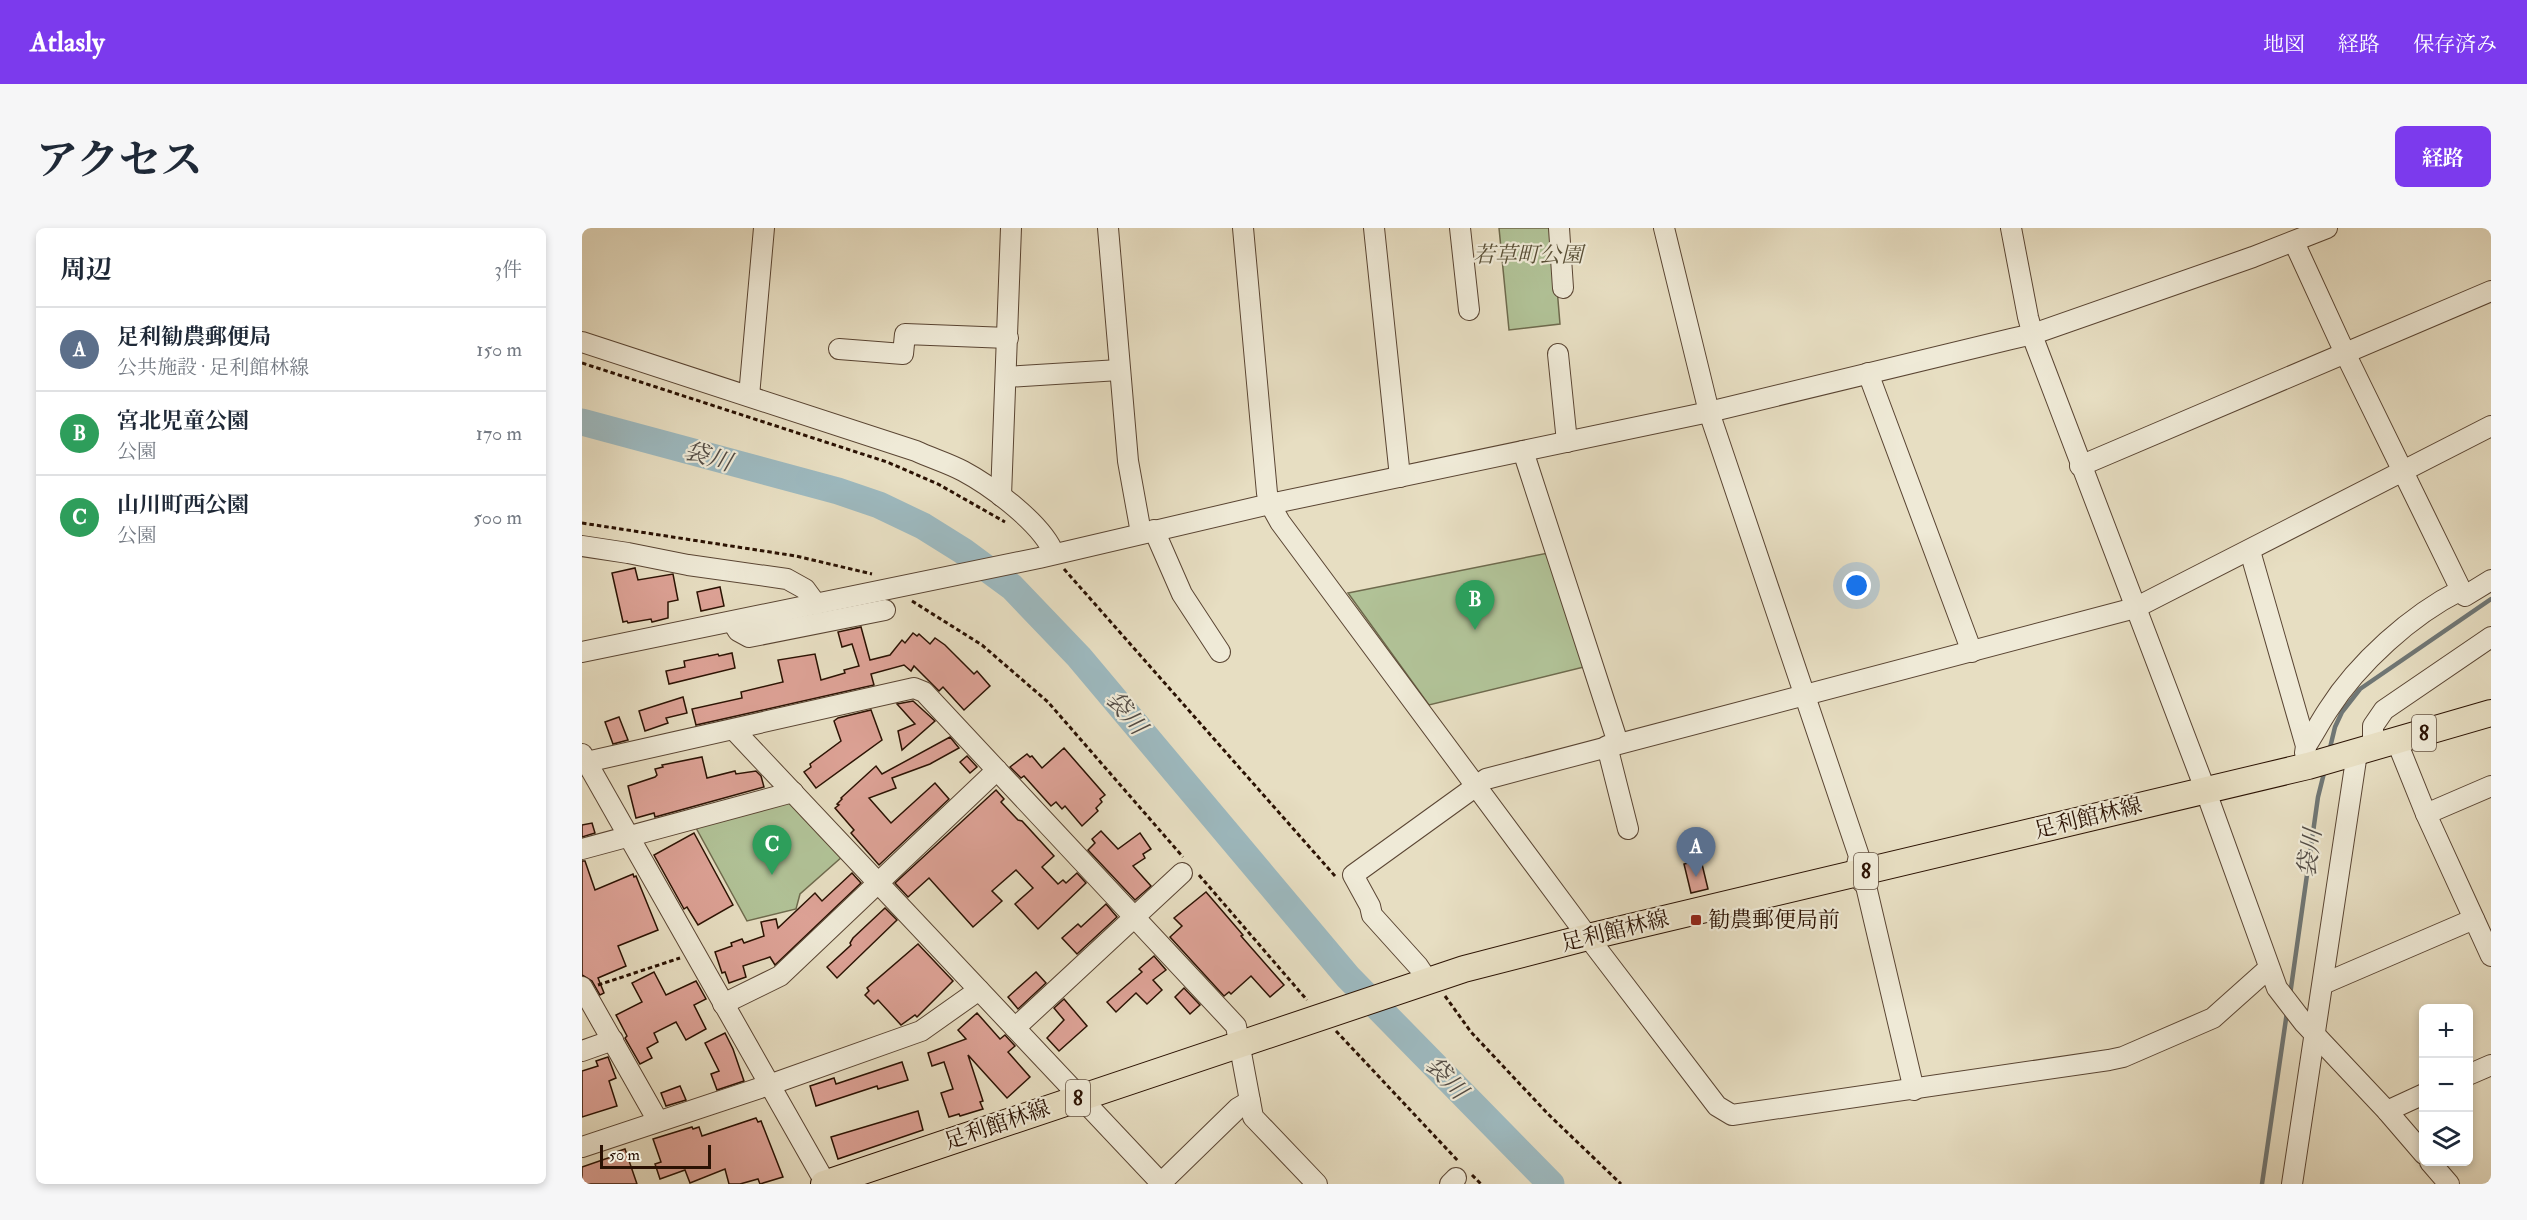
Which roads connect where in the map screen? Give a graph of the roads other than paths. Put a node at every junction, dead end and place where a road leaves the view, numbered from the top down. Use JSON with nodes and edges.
{"nodes":[{"id":1,"x":764,"y":228,"type":"edge"},
{"id":2,"x":1011,"y":228,"type":"edge"},
{"id":3,"x":1108,"y":228,"type":"edge"},
{"id":4,"x":1244,"y":228,"type":"edge"},
{"id":5,"x":1374,"y":228,"type":"edge"},
{"id":6,"x":1460,"y":228,"type":"edge"},
{"id":7,"x":1559,"y":228,"type":"edge"},
{"id":8,"x":1665,"y":228,"type":"edge"},
{"id":9,"x":2011,"y":228,"type":"edge"},
{"id":10,"x":2327,"y":228,"type":"edge"},
{"id":11,"x":2294,"y":242,"type":"junction"},
{"id":12,"x":1563,"y":288,"type":"dead end"},
{"id":13,"x":2491,"y":291,"type":"edge"},
{"id":14,"x":1469,"y":310,"type":"dead end"},
{"id":15,"x":2033,"y":334,"type":"junction"},
{"id":16,"x":1008,"y":338,"type":"junction"},
{"id":17,"x":582,"y":342,"type":"edge"},
{"id":18,"x":838,"y":349,"type":"dead end"},
{"id":19,"x":2345,"y":353,"type":"junction"},
{"id":20,"x":1558,"y":354,"type":"dead end"},
{"id":21,"x":1119,"y":370,"type":"junction"},
{"id":22,"x":1868,"y":373,"type":"junction"},
{"id":23,"x":1006,"y":377,"type":"junction"},
{"id":24,"x":749,"y":396,"type":"junction"},
{"id":25,"x":1709,"y":412,"type":"junction"},
{"id":26,"x":2491,"y":426,"type":"edge"},
{"id":27,"x":1567,"y":442,"type":"junction"},
{"id":28,"x":1523,"y":451,"type":"junction"},
{"id":29,"x":2080,"y":466,"type":"junction"},
{"id":30,"x":2404,"y":472,"type":"junction"},
{"id":31,"x":1400,"y":477,"type":"junction"},
{"id":32,"x":1001,"y":496,"type":"junction"},
{"id":33,"x":1270,"y":504,"type":"junction"},
{"id":34,"x":1148,"y":532,"type":"junction"},
{"id":35,"x":582,"y":546,"type":"edge"},
{"id":36,"x":2250,"y":551,"type":"junction"},
{"id":37,"x":1051,"y":559,"type":"junction"},
{"id":38,"x":2491,"y":580,"type":"edge"},
{"id":39,"x":2461,"y":590,"type":"junction"},
{"id":40,"x":816,"y":604,"type":"junction"},
{"id":41,"x":2135,"y":608,"type":"junction"},
{"id":42,"x":885,"y":610,"type":"dead end"},
{"id":43,"x":733,"y":623,"type":"junction"},
{"id":44,"x":2491,"y":638,"type":"edge"},
{"id":45,"x":582,"y":652,"type":"edge"},
{"id":46,"x":1220,"y":652,"type":"dead end"},
{"id":47,"x":1972,"y":652,"type":"junction"},
{"id":48,"x":1804,"y":694,"type":"junction"},
{"id":49,"x":2491,"y":713,"type":"edge"},
{"id":50,"x":734,"y":730,"type":"junction"},
{"id":51,"x":2397,"y":742,"type":"junction"},
{"id":52,"x":1613,"y":744,"type":"junction"},
{"id":53,"x":2360,"y":752,"type":"junction"},
{"id":54,"x":584,"y":760,"type":"edge"},
{"id":55,"x":2306,"y":760,"type":"junction"},
{"id":56,"x":997,"y":770,"type":"junction"},
{"id":57,"x":1475,"y":784,"type":"junction"},
{"id":58,"x":2491,"y":786,"type":"edge"},
{"id":59,"x":2205,"y":789,"type":"junction"},
{"id":60,"x":793,"y":792,"type":"junction"},
{"id":61,"x":2426,"y":814,"type":"junction"},
{"id":62,"x":1628,"y":829,"type":"dead end"},
{"id":63,"x":629,"y":837,"type":"junction"},
{"id":64,"x":582,"y":849,"type":"edge"},
{"id":65,"x":1189,"y":870,"type":"road end"},
{"id":66,"x":1855,"y":874,"type":"junction"},
{"id":67,"x":878,"y":883,"type":"junction"},
{"id":68,"x":1134,"y":916,"type":"junction"},
{"id":69,"x":2474,"y":919,"type":"junction"},
{"id":70,"x":1588,"y":937,"type":"junction"},
{"id":71,"x":2491,"y":956,"type":"edge"},
{"id":72,"x":2269,"y":968,"type":"junction"},
{"id":73,"x":1430,"y":980,"type":"junction"},
{"id":74,"x":2323,"y":984,"type":"junction"},
{"id":75,"x":583,"y":988,"type":"edge"},
{"id":76,"x":979,"y":990,"type":"junction"},
{"id":77,"x":723,"y":1004,"type":"junction"},
{"id":78,"x":1015,"y":1028,"type":"junction"},
{"id":79,"x":2310,"y":1028,"type":"junction"},
{"id":80,"x":613,"y":1040,"type":"junction"},
{"id":81,"x":1240,"y":1043,"type":"junction"},
{"id":82,"x":582,"y":1051,"type":"edge"},
{"id":83,"x":2491,"y":1065,"type":"edge"},
{"id":84,"x":2473,"y":1073,"type":"edge"},
{"id":85,"x":770,"y":1085,"type":"junction"},
{"id":86,"x":1914,"y":1090,"type":"junction"},
{"id":87,"x":2419,"y":1096,"type":"edge"},
{"id":88,"x":1080,"y":1097,"type":"junction"},
{"id":89,"x":1251,"y":1101,"type":"junction"},
{"id":90,"x":2387,"y":1111,"type":"junction"},
{"id":91,"x":658,"y":1121,"type":"junction"},
{"id":92,"x":582,"y":1147,"type":"edge"},
{"id":93,"x":2419,"y":1148,"type":"edge"},
{"id":94,"x":2434,"y":1166,"type":"edge"},
{"id":95,"x":825,"y":1184,"type":"edge"},
{"id":96,"x":1161,"y":1184,"type":"edge"},
{"id":97,"x":1317,"y":1184,"type":"edge"},
{"id":98,"x":2292,"y":1184,"type":"edge"},
{"id":99,"x":2449,"y":1184,"type":"edge"}],
"edges":[{"from":1,"to":24,"type":"street"},
{"from":2,"to":16,"type":"street"},
{"from":3,"to":21,"type":"street"},
{"from":4,"to":33,"type":"street"},
{"from":5,"to":31,"type":"street"},
{"from":6,"to":14,"type":"street"},
{"from":7,"to":12,"type":"street"},
{"from":8,"to":25,"type":"street"},
{"from":9,"to":15,"type":"street"},
{"from":10,"to":11,"type":"street"},
{"from":11,"to":15,"type":"street"},
{"from":11,"to":19,"type":"street"},
{"from":13,"to":19,"type":"street"},
{"from":15,"to":22,"type":"street"},
{"from":15,"to":29,"type":"street"},
{"from":16,"to":18,"type":"street"},
{"from":16,"to":23,"type":"street"},
{"from":17,"to":24,"type":"street"},
{"from":19,"to":29,"type":"street"},
{"from":19,"to":30,"type":"street"},
{"from":20,"to":27,"type":"street"},
{"from":21,"to":23,"type":"street"},
{"from":21,"to":34,"type":"street"},
{"from":22,"to":25,"type":"street"},
{"from":22,"to":47,"type":"street"},
{"from":23,"to":32,"type":"street"},
{"from":24,"to":32,"type":"street"},
{"from":25,"to":27,"type":"street"},
{"from":25,"to":48,"type":"street"},
{"from":26,"to":30,"type":"street"},
{"from":27,"to":28,"type":"street"},
{"from":28,"to":31,"type":"street"},
{"from":28,"to":52,"type":"street"},
{"from":29,"to":41,"type":"street"},
{"from":30,"to":36,"type":"street"},
{"from":30,"to":39,"type":"street"},
{"from":31,"to":33,"type":"street"},
{"from":32,"to":37,"type":"street"},
{"from":33,"to":34,"type":"street"},
{"from":33,"to":57,"type":"street"},
{"from":34,"to":37,"type":"street"},
{"from":34,"to":46,"type":"street"},
{"from":35,"to":40,"type":"street"},
{"from":36,"to":41,"type":"street"},
{"from":36,"to":55,"type":"street"},
{"from":37,"to":40,"type":"street"},
{"from":38,"to":39,"type":"street"},
{"from":39,"to":55,"type":"street"},
{"from":40,"to":43,"type":"street"},
{"from":41,"to":47,"type":"street"},
{"from":41,"to":59,"type":"street"},
{"from":42,"to":43,"type":"street"},
{"from":43,"to":45,"type":"street"},
{"from":44,"to":53,"type":"street"},
{"from":47,"to":48,"type":"street"},
{"from":48,"to":52,"type":"street"},
{"from":48,"to":66,"type":"street"},
{"from":49,"to":51,"type":"main road","name":"足利館林線","number":"8"},
{"from":50,"to":54,"type":"street"},
{"from":50,"to":56,"type":"street"},
{"from":50,"to":60,"type":"street"},
{"from":51,"to":53,"type":"main road","name":"足利館林線","number":"8"},
{"from":51,"to":61,"type":"street"},
{"from":52,"to":57,"type":"street"},
{"from":52,"to":62,"type":"street"},
{"from":53,"to":55,"type":"main road","name":"足利館林線","number":"8"},
{"from":53,"to":74,"type":"street"},
{"from":54,"to":63,"type":"street"},
{"from":55,"to":59,"type":"main road","name":"足利館林線","number":"8"},
{"from":56,"to":67,"type":"street"},
{"from":56,"to":68,"type":"street"},
{"from":57,"to":70,"type":"street"},
{"from":57,"to":73,"type":"street"},
{"from":58,"to":61,"type":"street"},
{"from":59,"to":66,"type":"main road","name":"足利館林線","number":"8"},
{"from":59,"to":72,"type":"street"},
{"from":60,"to":63,"type":"street"},
{"from":60,"to":67,"type":"street"},
{"from":61,"to":69,"type":"street"},
{"from":63,"to":64,"type":"street"},
{"from":63,"to":77,"type":"street"},
{"from":65,"to":68,"type":"street"},
{"from":66,"to":70,"type":"main road","name":"足利館林線","number":"8"},
{"from":66,"to":86,"type":"street"},
{"from":67,"to":76,"type":"street"},
{"from":67,"to":77,"type":"street"},
{"from":68,"to":78,"type":"street"},
{"from":68,"to":81,"type":"street"},
{"from":69,"to":71,"type":"street"},
{"from":69,"to":74,"type":"street"},
{"from":70,"to":73,"type":"main road","name":"足利館林線","number":"8"},
{"from":70,"to":86,"type":"street"},
{"from":72,"to":79,"type":"street"},
{"from":72,"to":86,"type":"street"},
{"from":73,"to":81,"type":"main road","name":"足利館林線","number":"8"},
{"from":74,"to":79,"type":"street"},
{"from":75,"to":80,"type":"street"},
{"from":76,"to":78,"type":"street"},
{"from":76,"to":85,"type":"street"},
{"from":77,"to":85,"type":"street"},
{"from":78,"to":88,"type":"street"},
{"from":79,"to":90,"type":"street"},
{"from":79,"to":98,"type":"street"},
{"from":80,"to":82,"type":"street"},
{"from":80,"to":91,"type":"street"},
{"from":81,"to":88,"type":"main road","name":"足利館林線","number":"8"},
{"from":81,"to":89,"type":"street"},
{"from":83,"to":84,"type":"street"},
{"from":85,"to":91,"type":"street"},
{"from":85,"to":95,"type":"street"},
{"from":87,"to":90,"type":"street"},
{"from":88,"to":95,"type":"main road","name":"足利館林線","number":"8"},
{"from":88,"to":96,"type":"street"},
{"from":89,"to":96,"type":"street"},
{"from":89,"to":97,"type":"street"},
{"from":90,"to":93,"type":"street"},
{"from":91,"to":92,"type":"street"},
{"from":94,"to":99,"type":"street"}]}
